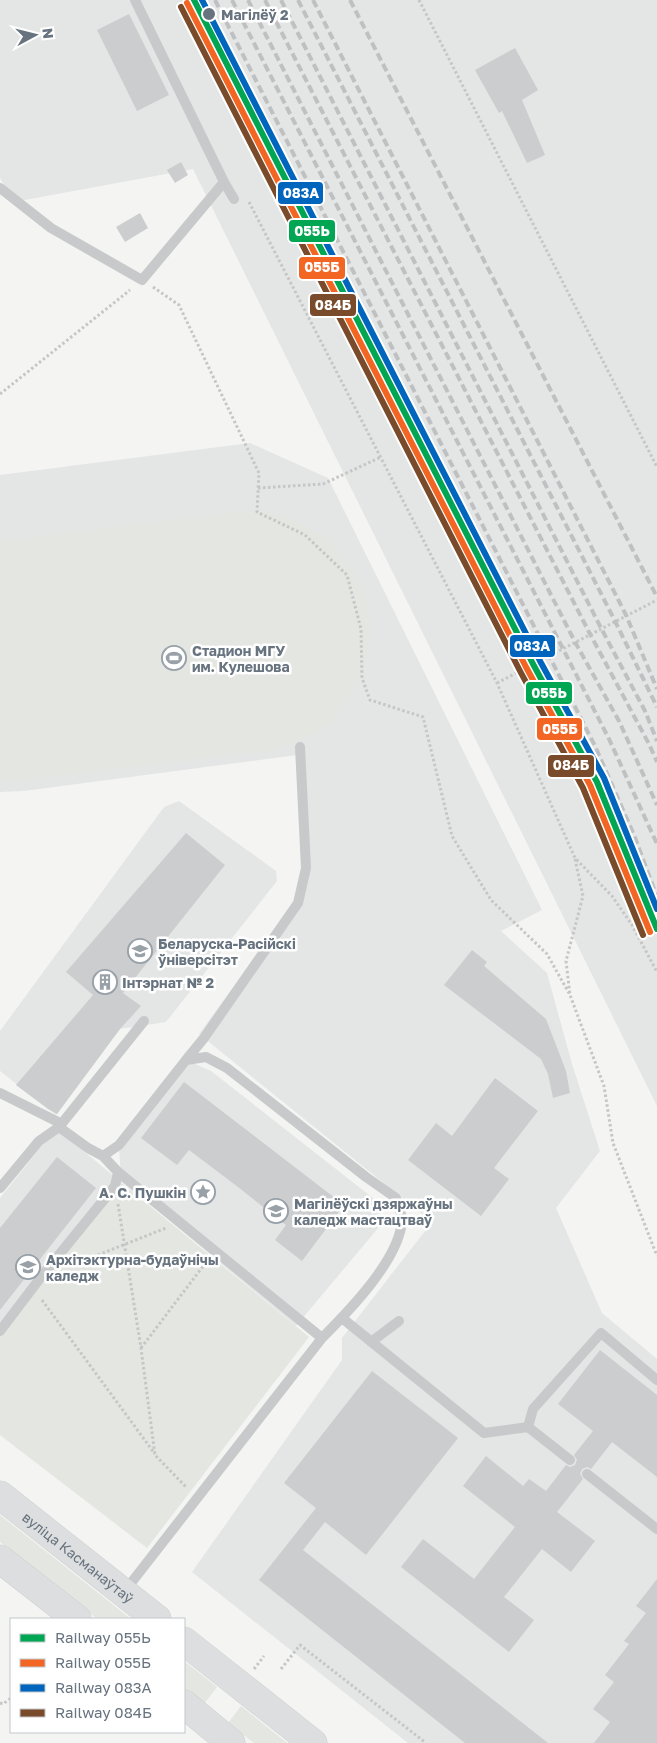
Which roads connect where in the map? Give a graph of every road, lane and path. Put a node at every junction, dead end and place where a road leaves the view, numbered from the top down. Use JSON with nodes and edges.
{"nodes":[{"id":1,"x":135,"y":0,"type":"edge"},
{"id":2,"x":420,"y":0,"type":"edge"},
{"id":3,"x":224,"y":182,"type":"junction"},
{"id":4,"x":0,"y":188,"type":"edge"},
{"id":5,"x":244,"y":194,"type":"dead end"},
{"id":6,"x":234,"y":199,"type":"dead end"},
{"id":7,"x":142,"y":280,"type":"junction"},
{"id":8,"x":0,"y":394,"type":"edge"},
{"id":9,"x":381,"y":457,"type":"junction"},
{"id":10,"x":657,"y":467,"type":"edge"},
{"id":11,"x":258,"y":488,"type":"junction"},
{"id":12,"x":657,"y":600,"type":"edge"},
{"id":13,"x":497,"y":683,"type":"junction"},
{"id":14,"x":300,"y":747,"type":"dead end"},
{"id":15,"x":575,"y":858,"type":"junction"},
{"id":16,"x":657,"y":972,"type":"edge"},
{"id":17,"x":570,"y":995,"type":"junction"},
{"id":18,"x":144,"y":1021,"type":"dead end"},
{"id":19,"x":186,"y":1060,"type":"junction"},
{"id":20,"x":0,"y":1093,"type":"edge"},
{"id":21,"x":60,"y":1125,"type":"junction"},
{"id":22,"x":103,"y":1156,"type":"junction"},
{"id":23,"x":118,"y":1172,"type":"junction"},
{"id":24,"x":115,"y":1186,"type":"junction"},
{"id":25,"x":0,"y":1188,"type":"edge"},
{"id":26,"x":181,"y":1223,"type":"junction"},
{"id":27,"x":125,"y":1243,"type":"junction"},
{"id":28,"x":215,"y":1251,"type":"junction"},
{"id":29,"x":657,"y":1256,"type":"edge"},
{"id":30,"x":41,"y":1277,"type":"junction"},
{"id":31,"x":33,"y":1287,"type":"junction"},
{"id":32,"x":342,"y":1318,"type":"junction"},
{"id":33,"x":399,"y":1322,"type":"dead end"},
{"id":34,"x":0,"y":1331,"type":"edge"},
{"id":35,"x":322,"y":1338,"type":"junction"},
{"id":36,"x":372,"y":1342,"type":"junction"},
{"id":37,"x":141,"y":1348,"type":"junction"},
{"id":38,"x":657,"y":1380,"type":"edge"},
{"id":39,"x":528,"y":1427,"type":"junction"},
{"id":40,"x":155,"y":1455,"type":"junction"},
{"id":41,"x":570,"y":1460,"type":"dead end"},
{"id":42,"x":587,"y":1474,"type":"dead end"},
{"id":43,"x":0,"y":1495,"type":"edge"},
{"id":44,"x":198,"y":1499,"type":"junction"},
{"id":45,"x":657,"y":1530,"type":"edge"},
{"id":46,"x":0,"y":1559,"type":"edge"},
{"id":47,"x":124,"y":1592,"type":"junction"},
{"id":48,"x":76,"y":1618,"type":"edge"},
{"id":49,"x":156,"y":1618,"type":"edge"},
{"id":50,"x":185,"y":1642,"type":"edge"},
{"id":51,"x":264,"y":1656,"type":"dead end"},
{"id":52,"x":281,"y":1669,"type":"dead end"},
{"id":53,"x":252,"y":1672,"type":"dead end"},
{"id":54,"x":185,"y":1705,"type":"edge"},
{"id":55,"x":231,"y":1743,"type":"edge"},
{"id":56,"x":313,"y":1743,"type":"edge"},
{"id":57,"x":426,"y":1743,"type":"edge"}],
"edges":[{"from":1,"to":3,"type":"lane"},
{"from":2,"to":10,"type":"path"},
{"from":3,"to":6,"type":"lane"},
{"from":3,"to":7,"type":"lane"},
{"from":4,"to":7,"type":"lane"},
{"from":5,"to":9,"type":"path"},
{"from":7,"to":8,"type":"path"},
{"from":7,"to":11,"type":"path"},
{"from":9,"to":11,"type":"path"},
{"from":9,"to":13,"type":"path"},
{"from":11,"to":17,"type":"path"},
{"from":12,"to":13,"type":"path"},
{"from":13,"to":15,"type":"path"},
{"from":14,"to":19,"type":"lane"},
{"from":15,"to":16,"type":"path"},
{"from":15,"to":17,"type":"path"},
{"from":17,"to":29,"type":"path"},
{"from":18,"to":21,"type":"lane"},
{"from":19,"to":22,"type":"lane"},
{"from":19,"to":32,"type":"lane"},
{"from":20,"to":21,"type":"lane"},
{"from":21,"to":22,"type":"lane"},
{"from":21,"to":25,"type":"lane"},
{"from":22,"to":23,"type":"lane"},
{"from":23,"to":24,"type":"lane"},
{"from":23,"to":26,"type":"lane"},
{"from":24,"to":27,"type":"path"},
{"from":24,"to":30,"type":"lane"},
{"from":26,"to":27,"type":"path"},
{"from":26,"to":28,"type":"lane"},
{"from":27,"to":30,"type":"path"},
{"from":27,"to":37,"type":"path"},
{"from":28,"to":35,"type":"lane"},
{"from":28,"to":37,"type":"path"},
{"from":30,"to":31,"type":"lane"},
{"from":31,"to":34,"type":"lane"},
{"from":31,"to":40,"type":"path"},
{"from":32,"to":35,"type":"lane"},
{"from":32,"to":36,"type":"lane"},
{"from":33,"to":36,"type":"lane"},
{"from":35,"to":44,"type":"lane"},
{"from":36,"to":39,"type":"lane"},
{"from":37,"to":40,"type":"path"},
{"from":38,"to":39,"type":"lane"},
{"from":39,"to":41,"type":"lane"},
{"from":40,"to":44,"type":"path"},
{"from":42,"to":45,"type":"lane"},
{"from":43,"to":47,"type":"main road","name":"вуліца Касманаўтаў"},
{"from":44,"to":47,"type":"lane"},
{"from":46,"to":48,"type":"main road"},
{"from":47,"to":49,"type":"main road","name":"вуліца Касманаўтаў"},
{"from":50,"to":56,"type":"main road"},
{"from":51,"to":53,"type":"path"},
{"from":52,"to":57,"type":"path"},
{"from":54,"to":55,"type":"main road"}]}
